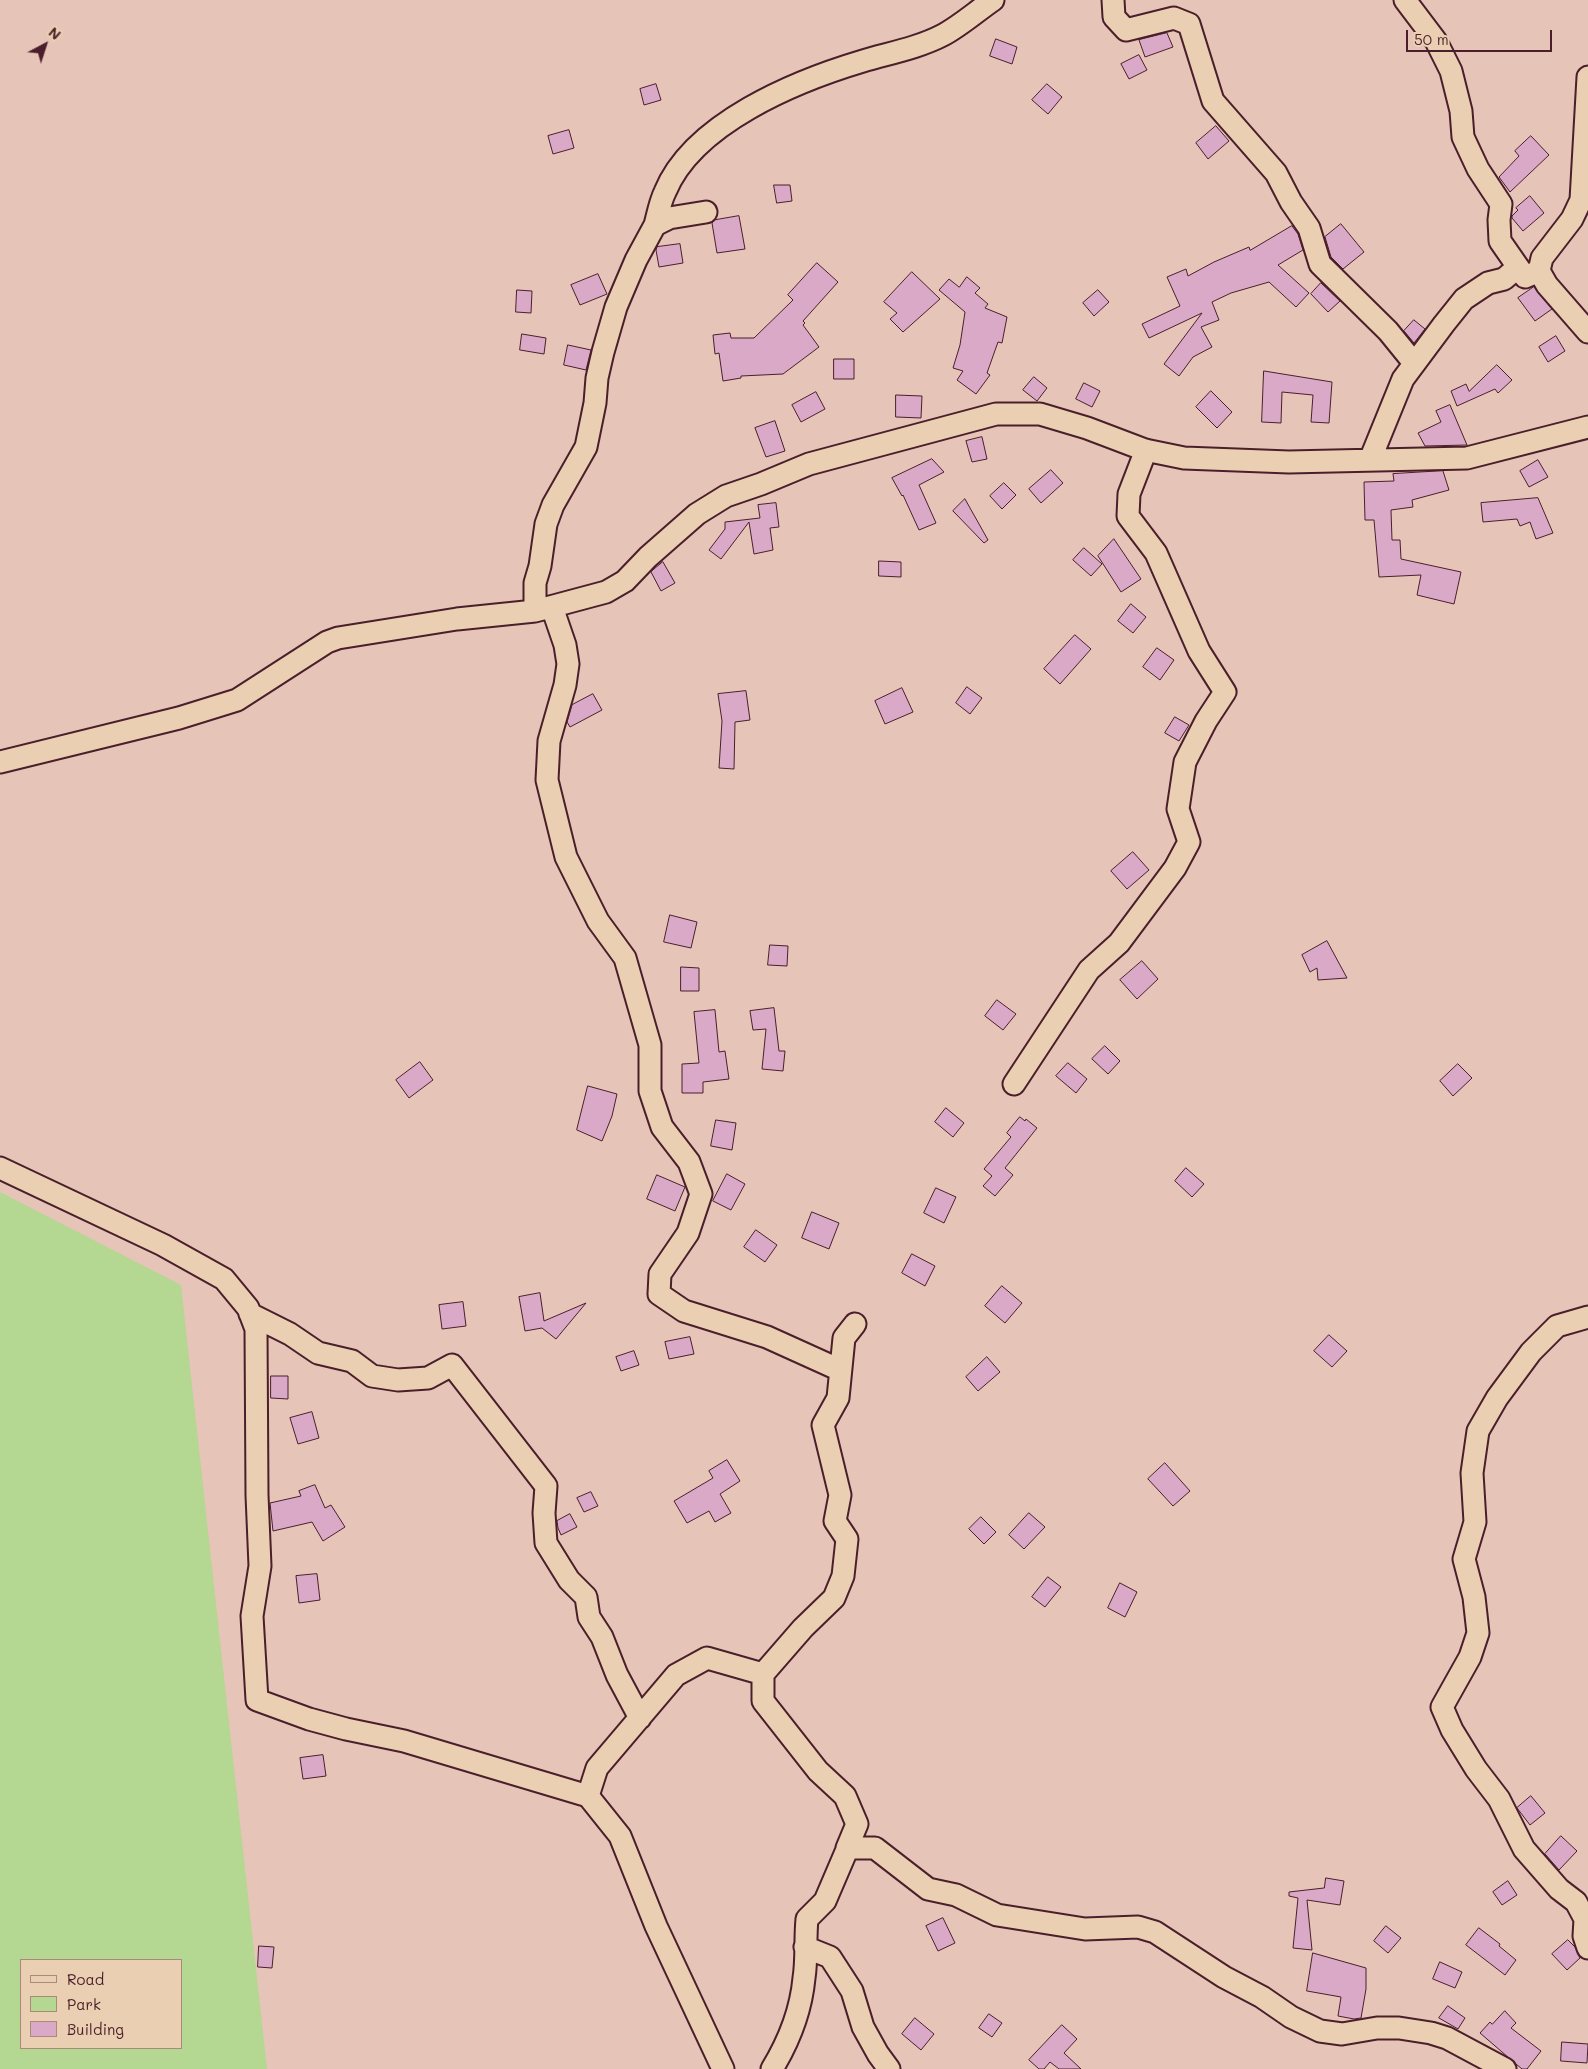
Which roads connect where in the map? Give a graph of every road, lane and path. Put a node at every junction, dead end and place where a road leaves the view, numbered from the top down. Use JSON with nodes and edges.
{"nodes":[{"id":1,"x":993,"y":0,"type":"edge"},
{"id":2,"x":1112,"y":0,"type":"edge"},
{"id":3,"x":1405,"y":0,"type":"edge"},
{"id":4,"x":1588,"y":77,"type":"edge"},
{"id":5,"x":706,"y":212,"type":"dead end"},
{"id":6,"x":655,"y":225,"type":"junction"},
{"id":7,"x":1518,"y":267,"type":"junction"},
{"id":8,"x":1539,"y":270,"type":"junction"},
{"id":9,"x":1588,"y":332,"type":"edge"},
{"id":10,"x":1414,"y":363,"type":"junction"},
{"id":11,"x":1588,"y":427,"type":"edge"},
{"id":12,"x":1146,"y":450,"type":"junction"},
{"id":13,"x":1370,"y":460,"type":"junction"},
{"id":14,"x":543,"y":609,"type":"junction"},
{"id":15,"x":0,"y":762,"type":"edge"},
{"id":16,"x":1014,"y":1084,"type":"dead end"},
{"id":17,"x":0,"y":1168,"type":"edge"},
{"id":18,"x":250,"y":1314,"type":"junction"},
{"id":19,"x":1588,"y":1317,"type":"edge"},
{"id":20,"x":855,"y":1324,"type":"dead end"},
{"id":21,"x":840,"y":1370,"type":"junction"},
{"id":22,"x":763,"y":1674,"type":"junction"},
{"id":23,"x":640,"y":1718,"type":"junction"},
{"id":24,"x":588,"y":1796,"type":"junction"},
{"id":25,"x":848,"y":1845,"type":"junction"},
{"id":26,"x":805,"y":1947,"type":"junction"},
{"id":27,"x":1588,"y":1948,"type":"edge"},
{"id":28,"x":723,"y":2069,"type":"edge"},
{"id":29,"x":772,"y":2069,"type":"edge"},
{"id":30,"x":889,"y":2069,"type":"edge"},
{"id":31,"x":1505,"y":2069,"type":"edge"}],
"edges":[{"from":1,"to":6,"type":"street"},
{"from":2,"to":10,"type":"street"},
{"from":3,"to":7,"type":"street"},
{"from":4,"to":8,"type":"street"},
{"from":5,"to":6,"type":"street"},
{"from":6,"to":14,"type":"street"},
{"from":7,"to":8,"type":"street"},
{"from":7,"to":10,"type":"street"},
{"from":8,"to":9,"type":"street"},
{"from":10,"to":13,"type":"street"},
{"from":11,"to":13,"type":"street"},
{"from":12,"to":13,"type":"street"},
{"from":12,"to":14,"type":"street"},
{"from":12,"to":16,"type":"street"},
{"from":14,"to":15,"type":"street"},
{"from":14,"to":21,"type":"street"},
{"from":17,"to":18,"type":"street"},
{"from":18,"to":23,"type":"street"},
{"from":18,"to":24,"type":"street"},
{"from":19,"to":27,"type":"street"},
{"from":20,"to":21,"type":"street"},
{"from":21,"to":22,"type":"street"},
{"from":22,"to":23,"type":"street"},
{"from":22,"to":25,"type":"street"},
{"from":23,"to":24,"type":"street"},
{"from":24,"to":28,"type":"street"},
{"from":25,"to":26,"type":"street"},
{"from":25,"to":31,"type":"street"},
{"from":26,"to":29,"type":"street"},
{"from":26,"to":30,"type":"street"}]}
